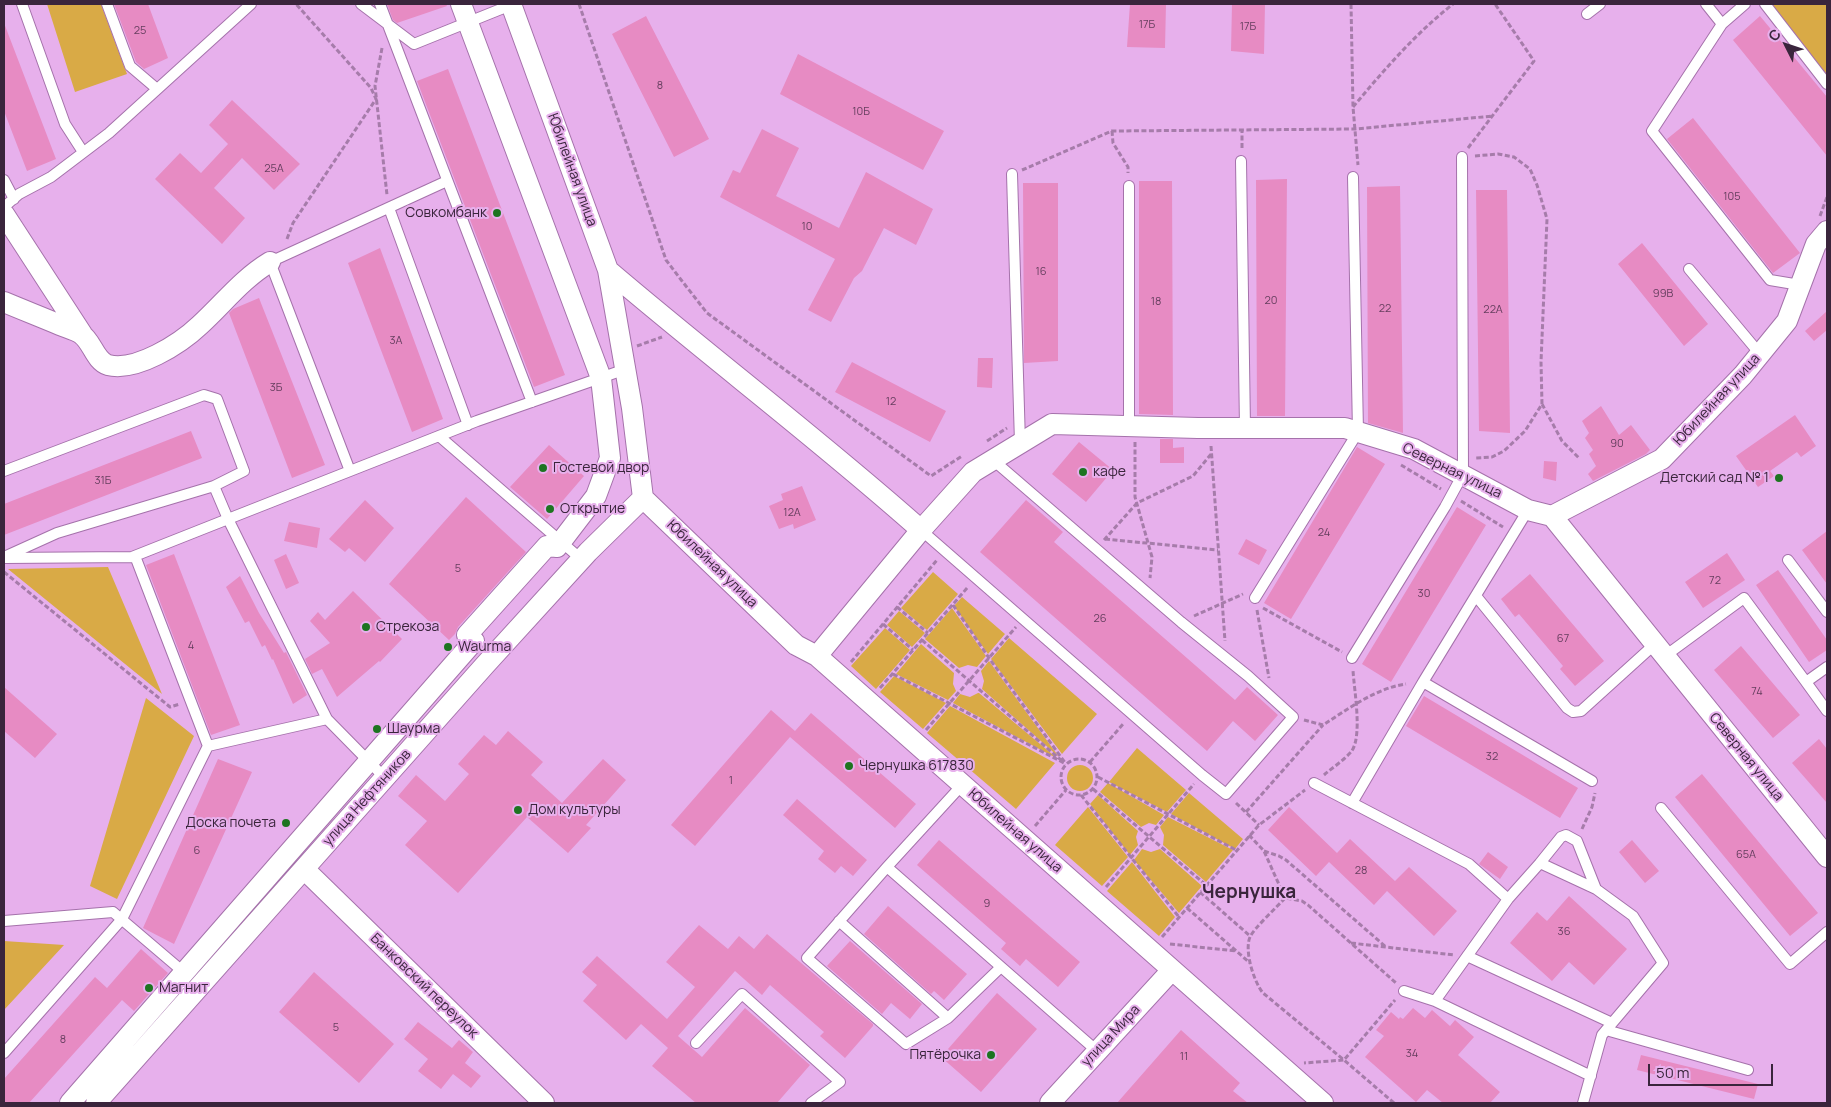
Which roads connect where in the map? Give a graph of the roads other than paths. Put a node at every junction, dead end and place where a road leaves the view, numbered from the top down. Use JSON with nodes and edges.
{"nodes":[{"id":1,"x":22,"y":4,"type":"edge"},
{"id":2,"x":107,"y":4,"type":"edge"},
{"id":3,"x":250,"y":4,"type":"edge"},
{"id":4,"x":361,"y":4,"type":"edge"},
{"id":5,"x":380,"y":4,"type":"edge"},
{"id":6,"x":511,"y":4,"type":"edge"},
{"id":7,"x":1600,"y":4,"type":"edge"},
{"id":8,"x":1706,"y":4,"type":"edge"},
{"id":9,"x":1745,"y":4,"type":"edge"},
{"id":10,"x":1765,"y":4,"type":"edge"},
{"id":11,"x":465,"y":13,"type":"edge"},
{"id":12,"x":1587,"y":14,"type":"dead end"},
{"id":13,"x":387,"y":24,"type":"junction"},
{"id":14,"x":1722,"y":24,"type":"junction"},
{"id":15,"x":1827,"y":84,"type":"edge"},
{"id":16,"x":157,"y":88,"type":"junction"},
{"id":17,"x":82,"y":152,"type":"junction"},
{"id":18,"x":1462,"y":157,"type":"road end"},
{"id":19,"x":1241,"y":161,"type":"road end"},
{"id":20,"x":1012,"y":174,"type":"road end"},
{"id":21,"x":1353,"y":177,"type":"road end"},
{"id":22,"x":4,"y":180,"type":"edge"},
{"id":23,"x":447,"y":181,"type":"junction"},
{"id":24,"x":1129,"y":186,"type":"road end"},
{"id":25,"x":9,"y":206,"type":"edge"},
{"id":26,"x":4,"y":208,"type":"edge"},
{"id":27,"x":389,"y":208,"type":"junction"},
{"id":28,"x":1827,"y":231,"type":"edge"},
{"id":29,"x":276,"y":259,"type":"junction"},
{"id":30,"x":1689,"y":269,"type":"dead end"},
{"id":31,"x":608,"y":270,"type":"junction"},
{"id":32,"x":1800,"y":285,"type":"junction"},
{"id":33,"x":4,"y":302,"type":"edge"},
{"id":34,"x":82,"y":334,"type":"junction"},
{"id":35,"x":623,"y":353,"type":"junction"},
{"id":36,"x":1760,"y":354,"type":"junction"},
{"id":37,"x":601,"y":378,"type":"junction"},
{"id":38,"x":532,"y":402,"type":"junction"},
{"id":39,"x":468,"y":425,"type":"junction"},
{"id":40,"x":1132,"y":426,"type":"junction"},
{"id":41,"x":1245,"y":428,"type":"junction"},
{"id":42,"x":1358,"y":432,"type":"junction"},
{"id":43,"x":439,"y":436,"type":"junction"},
{"id":44,"x":1020,"y":443,"type":"junction"},
{"id":45,"x":993,"y":460,"type":"junction"},
{"id":46,"x":1463,"y":467,"type":"junction"},
{"id":47,"x":4,"y":471,"type":"edge"},
{"id":48,"x":350,"y":471,"type":"junction"},
{"id":49,"x":214,"y":486,"type":"junction"},
{"id":50,"x":643,"y":498,"type":"junction"},
{"id":51,"x":1528,"y":510,"type":"junction"},
{"id":52,"x":1552,"y":516,"type":"junction"},
{"id":53,"x":228,"y":519,"type":"junction"},
{"id":54,"x":921,"y":530,"type":"junction"},
{"id":55,"x":561,"y":542,"type":"junction"},
{"id":56,"x":135,"y":556,"type":"junction"},
{"id":57,"x":4,"y":558,"type":"edge"},
{"id":58,"x":581,"y":559,"type":"junction"},
{"id":59,"x":1788,"y":560,"type":"dead end"},
{"id":60,"x":1476,"y":596,"type":"junction"},
{"id":61,"x":1255,"y":598,"type":"road end"},
{"id":62,"x":1827,"y":612,"type":"edge"},
{"id":63,"x":1660,"y":650,"type":"junction"},
{"id":64,"x":817,"y":656,"type":"junction"},
{"id":65,"x":1352,"y":658,"type":"road end"},
{"id":66,"x":1827,"y":666,"type":"edge"},
{"id":67,"x":1423,"y":682,"type":"junction"},
{"id":68,"x":1806,"y":682,"type":"junction"},
{"id":69,"x":1827,"y":711,"type":"edge"},
{"id":70,"x":327,"y":719,"type":"junction"},
{"id":71,"x":208,"y":746,"type":"junction"},
{"id":72,"x":369,"y":761,"type":"junction"},
{"id":73,"x":385,"y":778,"type":"junction"},
{"id":74,"x":1592,"y":781,"type":"road end"},
{"id":75,"x":1314,"y":783,"type":"road end"},
{"id":76,"x":962,"y":785,"type":"junction"},
{"id":77,"x":1352,"y":803,"type":"junction"},
{"id":78,"x":1661,"y":808,"type":"dead end"},
{"id":79,"x":1827,"y":857,"type":"edge"},
{"id":80,"x":1540,"y":863,"type":"junction"},
{"id":81,"x":887,"y":866,"type":"junction"},
{"id":82,"x":304,"y":869,"type":"junction"},
{"id":83,"x":1596,"y":889,"type":"junction"},
{"id":84,"x":1508,"y":899,"type":"junction"},
{"id":85,"x":122,"y":919,"type":"junction"},
{"id":86,"x":4,"y":921,"type":"edge"},
{"id":87,"x":839,"y":921,"type":"junction"},
{"id":88,"x":1827,"y":932,"type":"edge"},
{"id":89,"x":1467,"y":956,"type":"junction"},
{"id":90,"x":1001,"y":967,"type":"junction"},
{"id":91,"x":1172,"y":970,"type":"junction"},
{"id":92,"x":184,"y":972,"type":"junction"},
{"id":93,"x":200,"y":986,"type":"junction"},
{"id":94,"x":1404,"y":990,"type":"road end"},
{"id":95,"x":1435,"y":1001,"type":"junction"},
{"id":96,"x":948,"y":1018,"type":"junction"},
{"id":97,"x":1609,"y":1027,"type":"junction"},
{"id":98,"x":696,"y":1044,"type":"dead end"},
{"id":99,"x":1097,"y":1051,"type":"junction"},
{"id":100,"x":4,"y":1052,"type":"edge"},
{"id":101,"x":1748,"y":1070,"type":"dead end"},
{"id":102,"x":1590,"y":1076,"type":"junction"},
{"id":103,"x":70,"y":1103,"type":"edge"},
{"id":104,"x":96,"y":1103,"type":"edge"},
{"id":105,"x":544,"y":1103,"type":"edge"},
{"id":106,"x":811,"y":1103,"type":"edge"},
{"id":107,"x":1050,"y":1103,"type":"edge"},
{"id":108,"x":1322,"y":1103,"type":"edge"},
{"id":109,"x":1583,"y":1103,"type":"edge"}],
"edges":[{"from":1,"to":17,"type":"lane"},
{"from":2,"to":16,"type":"lane"},
{"from":3,"to":16,"type":"lane"},
{"from":4,"to":13,"type":"lane"},
{"from":5,"to":13,"type":"lane"},
{"from":6,"to":11,"type":"lane"},
{"from":6,"to":31,"type":"street","name":"Юбилейная улица"},
{"from":7,"to":12,"type":"lane"},
{"from":8,"to":14,"type":"lane"},
{"from":9,"to":14,"type":"lane"},
{"from":10,"to":15,"type":"lane"},
{"from":11,"to":13,"type":"lane"},
{"from":11,"to":37,"type":"street"},
{"from":13,"to":23,"type":"lane"},
{"from":14,"to":32,"type":"lane"},
{"from":16,"to":17,"type":"lane"},
{"from":17,"to":25,"type":"lane"},
{"from":18,"to":46,"type":"lane"},
{"from":19,"to":41,"type":"lane"},
{"from":20,"to":44,"type":"lane"},
{"from":21,"to":42,"type":"lane"},
{"from":22,"to":25,"type":"lane"},
{"from":23,"to":27,"type":"lane"},
{"from":23,"to":38,"type":"lane"},
{"from":24,"to":40,"type":"lane"},
{"from":25,"to":26,"type":"lane"},
{"from":25,"to":34,"type":"street"},
{"from":27,"to":29,"type":"lane"},
{"from":27,"to":39,"type":"lane"},
{"from":28,"to":32,"type":"street","name":"Юбилейная улица"},
{"from":29,"to":34,"type":"street"},
{"from":29,"to":48,"type":"lane"},
{"from":30,"to":36,"type":"lane"},
{"from":31,"to":35,"type":"street","name":"Юбилейная улица"},
{"from":31,"to":54,"type":"street"},
{"from":32,"to":36,"type":"street","name":"Юбилейная улица"},
{"from":33,"to":34,"type":"street"},
{"from":35,"to":37,"type":"lane"},
{"from":35,"to":50,"type":"street","name":"Юбилейная улица"},
{"from":36,"to":52,"type":"street","name":"Юбилейная улица"},
{"from":37,"to":38,"type":"lane"},
{"from":37,"to":55,"type":"street"},
{"from":38,"to":39,"type":"lane"},
{"from":39,"to":43,"type":"lane"},
{"from":40,"to":41,"type":"street","name":"Северная улица"},
{"from":40,"to":44,"type":"street","name":"Северная улица"},
{"from":41,"to":42,"type":"street","name":"Северная улица"},
{"from":42,"to":46,"type":"street","name":"Северная улица"},
{"from":42,"to":61,"type":"lane"},
{"from":43,"to":48,"type":"lane"},
{"from":43,"to":55,"type":"lane"},
{"from":44,"to":45,"type":"street","name":"Северная улица"},
{"from":45,"to":54,"type":"street","name":"Северная улица"},
{"from":45,"to":54,"type":"lane"},
{"from":46,"to":51,"type":"street","name":"Северная улица"},
{"from":46,"to":65,"type":"lane"},
{"from":47,"to":49,"type":"lane"},
{"from":48,"to":53,"type":"lane"},
{"from":49,"to":53,"type":"lane"},
{"from":49,"to":57,"type":"lane"},
{"from":50,"to":58,"type":"street","name":"улица Нефтяников"},
{"from":50,"to":64,"type":"street","name":"Юбилейная улица"},
{"from":51,"to":52,"type":"street","name":"Северная улица"},
{"from":51,"to":60,"type":"lane"},
{"from":52,"to":63,"type":"street","name":"Северная улица"},
{"from":53,"to":56,"type":"lane"},
{"from":53,"to":70,"type":"lane"},
{"from":54,"to":64,"type":"street","name":"Северная улица"},
{"from":55,"to":58,"type":"lane"},
{"from":55,"to":72,"type":"street"},
{"from":56,"to":57,"type":"lane"},
{"from":56,"to":71,"type":"lane"},
{"from":58,"to":73,"type":"street","name":"улица Нефтяников"},
{"from":59,"to":62,"type":"lane"},
{"from":60,"to":63,"type":"lane"},
{"from":60,"to":67,"type":"lane"},
{"from":63,"to":68,"type":"lane"},
{"from":63,"to":79,"type":"street","name":"Северная улица"},
{"from":64,"to":76,"type":"street","name":"Юбилейная улица"},
{"from":66,"to":68,"type":"lane"},
{"from":67,"to":74,"type":"lane"},
{"from":67,"to":77,"type":"lane"},
{"from":68,"to":69,"type":"lane"},
{"from":70,"to":71,"type":"lane"},
{"from":70,"to":72,"type":"lane"},
{"from":71,"to":85,"type":"lane"},
{"from":72,"to":73,"type":"lane"},
{"from":72,"to":92,"type":"street"},
{"from":73,"to":82,"type":"street","name":"улица Нефтяников"},
{"from":75,"to":77,"type":"lane"},
{"from":76,"to":81,"type":"lane"},
{"from":76,"to":91,"type":"street","name":"Юбилейная улица"},
{"from":77,"to":84,"type":"lane"},
{"from":78,"to":88,"type":"lane"},
{"from":80,"to":83,"type":"lane"},
{"from":80,"to":83,"type":"lane"},
{"from":80,"to":84,"type":"lane"},
{"from":81,"to":87,"type":"lane"},
{"from":81,"to":90,"type":"lane"},
{"from":82,"to":93,"type":"street","name":"улица Нефтяников"},
{"from":82,"to":105,"type":"street","name":"Банковский переулок"},
{"from":83,"to":97,"type":"lane"},
{"from":84,"to":89,"type":"lane"},
{"from":85,"to":86,"type":"lane"},
{"from":85,"to":92,"type":"lane"},
{"from":85,"to":100,"type":"lane"},
{"from":87,"to":96,"type":"lane"},
{"from":87,"to":96,"type":"lane"},
{"from":89,"to":95,"type":"lane"},
{"from":89,"to":97,"type":"lane"},
{"from":90,"to":96,"type":"lane"},
{"from":90,"to":99,"type":"lane"},
{"from":91,"to":99,"type":"street","name":"улица Мира"},
{"from":91,"to":108,"type":"street","name":"Юбилейная улица"},
{"from":92,"to":93,"type":"lane"},
{"from":92,"to":103,"type":"street"},
{"from":93,"to":104,"type":"street","name":"улица Нефтяников"},
{"from":94,"to":95,"type":"lane"},
{"from":95,"to":102,"type":"lane"},
{"from":97,"to":101,"type":"lane"},
{"from":97,"to":102,"type":"lane"},
{"from":98,"to":106,"type":"lane"},
{"from":99,"to":107,"type":"street","name":"улица Мира"},
{"from":102,"to":109,"type":"lane"}]}
